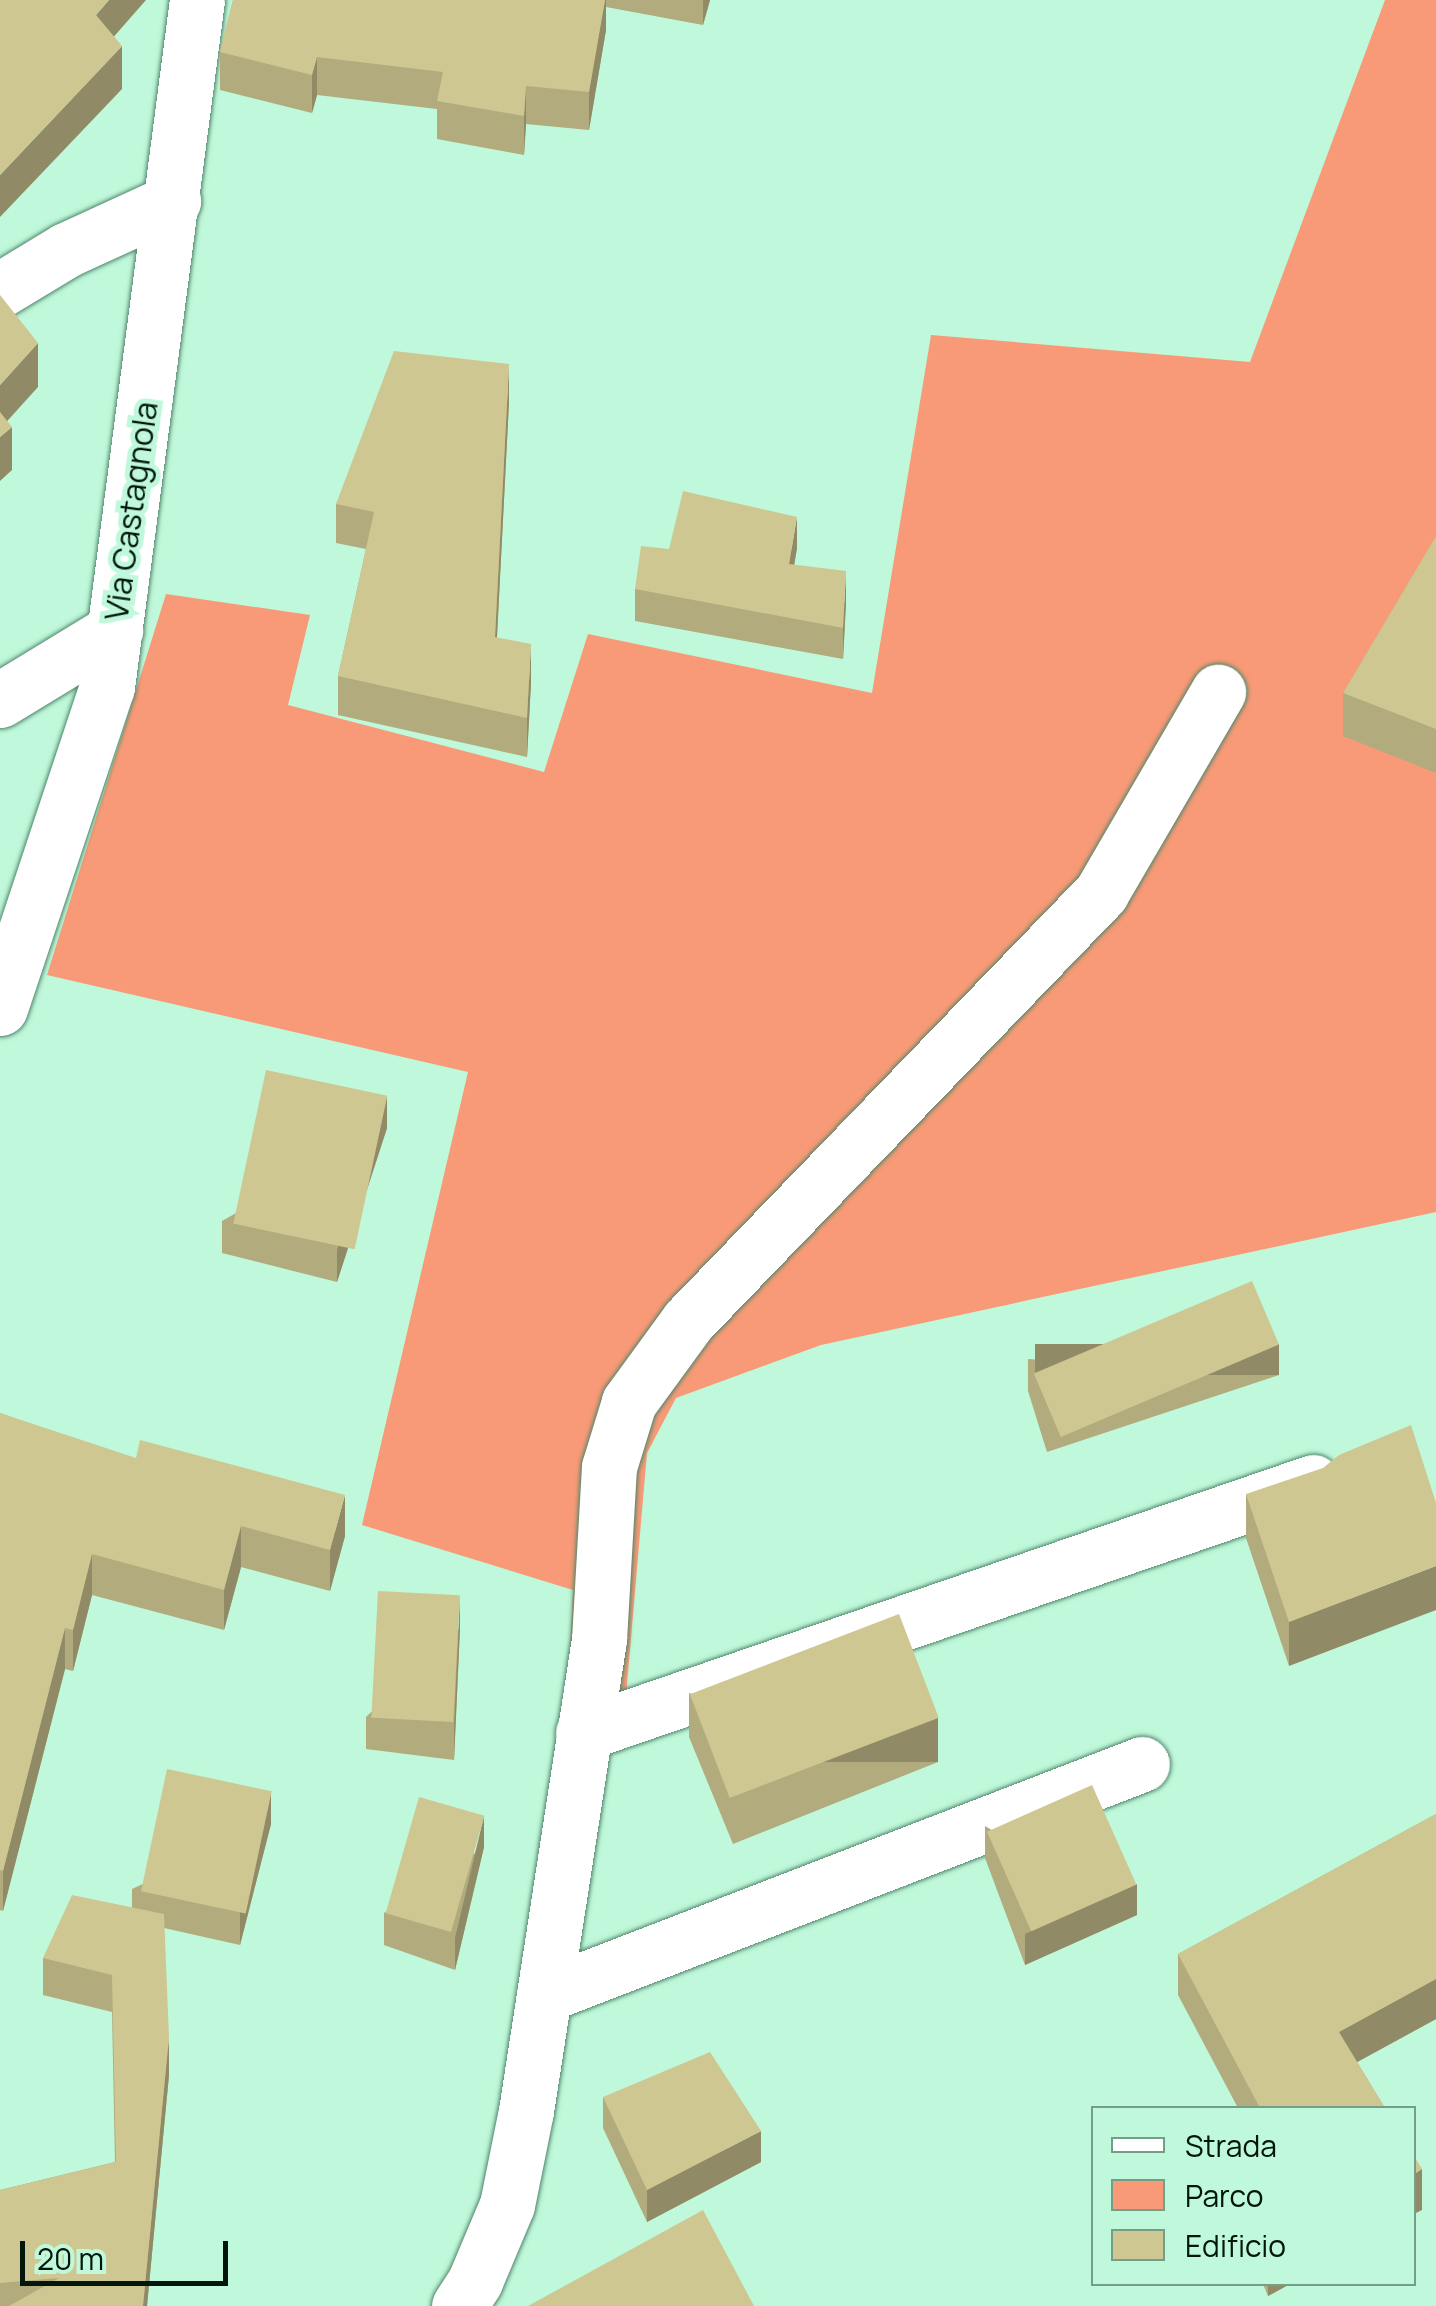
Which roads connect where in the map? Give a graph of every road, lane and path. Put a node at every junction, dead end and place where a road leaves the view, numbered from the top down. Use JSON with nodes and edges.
{"nodes":[{"id":1,"x":197,"y":0,"type":"edge"},
{"id":2,"x":173,"y":201,"type":"junction"},
{"id":3,"x":0,"y":290,"type":"edge"},
{"id":4,"x":115,"y":630,"type":"junction"},
{"id":5,"x":1218,"y":692,"type":"dead end"},
{"id":6,"x":0,"y":700,"type":"edge"},
{"id":7,"x":0,"y":1008,"type":"edge"},
{"id":8,"x":1313,"y":1482,"type":"edge"},
{"id":9,"x":583,"y":1733,"type":"junction"},
{"id":10,"x":1142,"y":1764,"type":"dead end"},
{"id":11,"x":544,"y":1995,"type":"junction"},
{"id":12,"x":459,"y":2306,"type":"edge"}],
"edges":[{"from":1,"to":2,"type":"street","name":"Via Castagnola"},
{"from":2,"to":3,"type":"street"},
{"from":2,"to":4,"type":"street","name":"Via Castagnola"},
{"from":4,"to":6,"type":"street"},
{"from":4,"to":7,"type":"street","name":"Via Castagnola"},
{"from":5,"to":9,"type":"street"},
{"from":8,"to":9,"type":"street"},
{"from":9,"to":11,"type":"street"},
{"from":10,"to":11,"type":"street"},
{"from":11,"to":12,"type":"street"}]}
